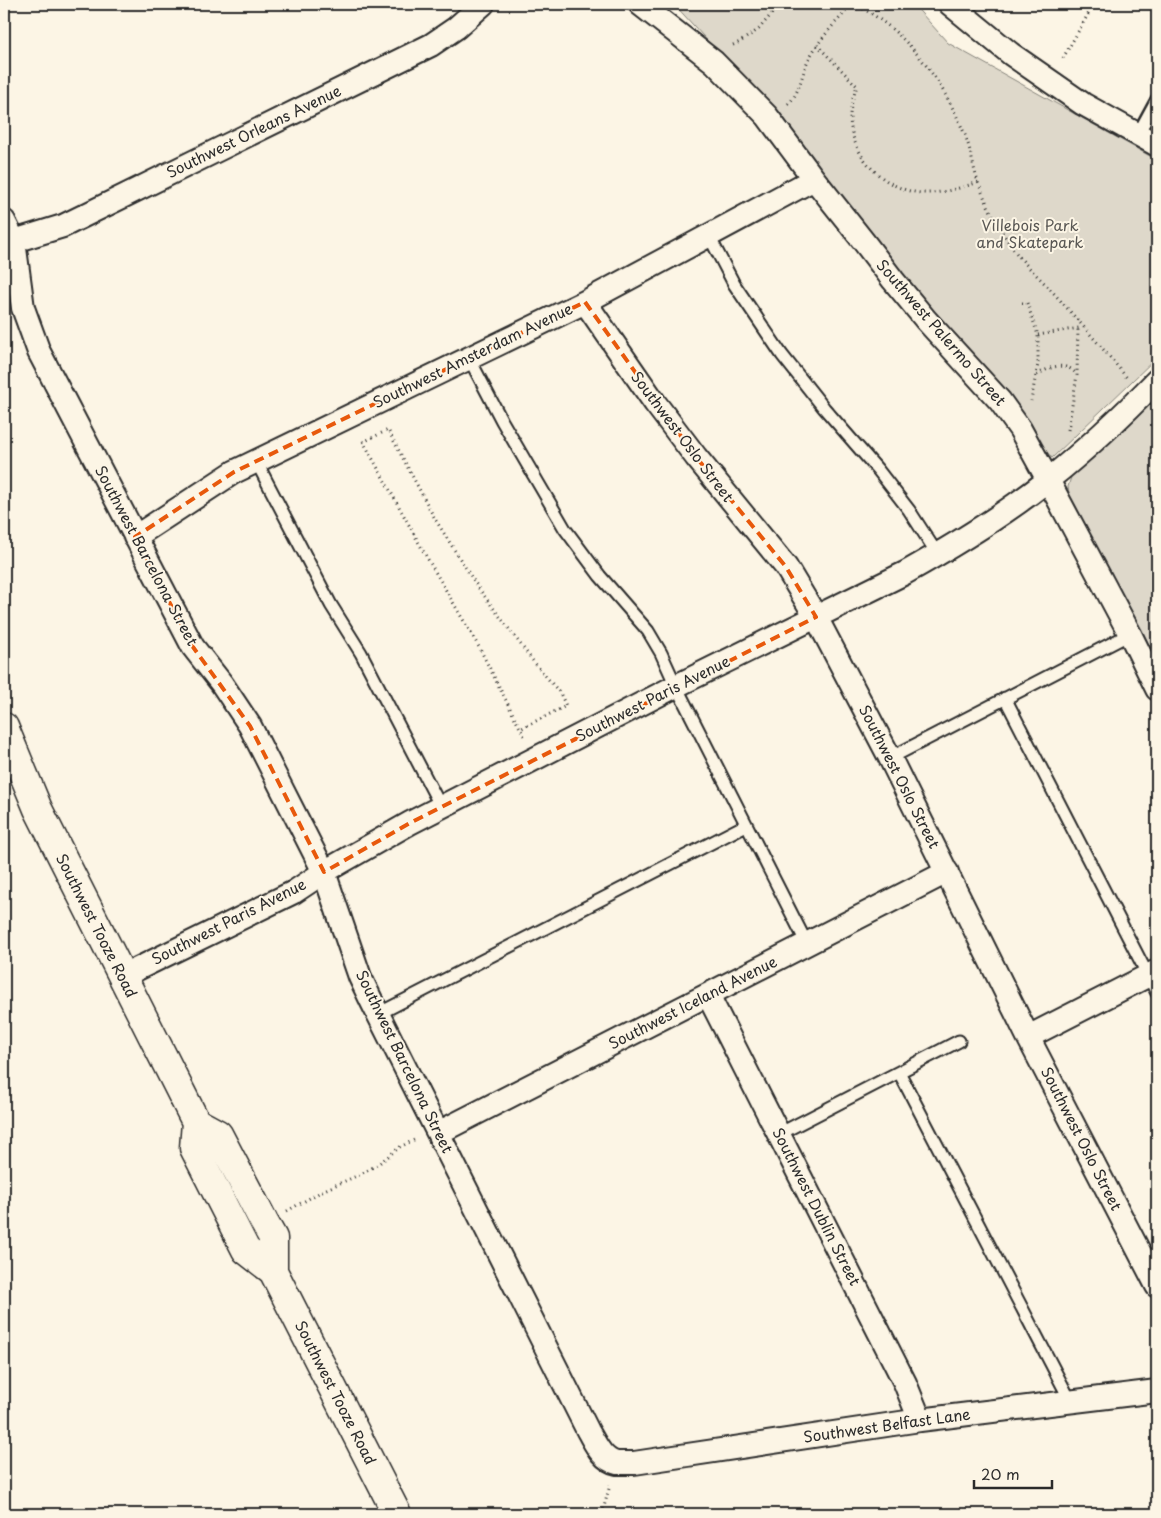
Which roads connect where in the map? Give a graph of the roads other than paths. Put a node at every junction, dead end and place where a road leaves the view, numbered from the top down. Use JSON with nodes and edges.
{"nodes":[{"id":1,"x":483,"y":4,"type":"edge"},
{"id":2,"x":640,"y":4,"type":"edge"},
{"id":3,"x":950,"y":4,"type":"edge"},
{"id":4,"x":1157,"y":99,"type":"edge"},
{"id":5,"x":1148,"y":139,"type":"edge"},
{"id":6,"x":814,"y":180,"type":"junction"},
{"id":7,"x":9,"y":231,"type":"edge"},
{"id":8,"x":709,"y":236,"type":"junction"},
{"id":9,"x":585,"y":302,"type":"junction"},
{"id":10,"x":469,"y":358,"type":"junction"},
{"id":11,"x":1150,"y":388,"type":"edge"},
{"id":12,"x":256,"y":461,"type":"junction"},
{"id":13,"x":1048,"y":480,"type":"junction"},
{"id":14,"x":135,"y":537,"type":"junction"},
{"id":15,"x":938,"y":555,"type":"junction"},
{"id":16,"x":816,"y":617,"type":"junction"},
{"id":17,"x":1130,"y":634,"type":"junction"},
{"id":18,"x":676,"y":686,"type":"junction"},
{"id":19,"x":1157,"y":689,"type":"edge"},
{"id":20,"x":1005,"y":698,"type":"junction"},
{"id":21,"x":4,"y":727,"type":"edge"},
{"id":22,"x":890,"y":758,"type":"junction"},
{"id":23,"x":441,"y":807,"type":"junction"},
{"id":24,"x":746,"y":825,"type":"junction"},
{"id":25,"x":324,"y":872,"type":"junction"},
{"id":26,"x":947,"y":872,"type":"junction"},
{"id":27,"x":807,"y":944,"type":"junction"},
{"id":28,"x":121,"y":977,"type":"junction"},
{"id":29,"x":1154,"y":980,"type":"edge"},
{"id":30,"x":708,"y":995,"type":"junction"},
{"id":31,"x":378,"y":1014,"type":"junction"},
{"id":32,"x":1028,"y":1037,"type":"junction"},
{"id":33,"x":959,"y":1040,"type":"dead end"},
{"id":34,"x":899,"y":1072,"type":"junction"},
{"id":35,"x":196,"y":1122,"type":"junction"},
{"id":36,"x":438,"y":1133,"type":"junction"},
{"id":37,"x":779,"y":1134,"type":"junction"},
{"id":38,"x":273,"y":1271,"type":"junction"},
{"id":39,"x":1156,"y":1279,"type":"edge"},
{"id":40,"x":1157,"y":1391,"type":"edge"},
{"id":41,"x":1071,"y":1402,"type":"junction"},
{"id":42,"x":920,"y":1420,"type":"junction"},
{"id":43,"x":617,"y":1462,"type":"joint"},
{"id":44,"x":397,"y":1514,"type":"edge"}],
"edges":[{"from":1,"to":7,"type":"street","name":"Southwest Orleans Avenue"},
{"from":2,"to":6,"type":"street","name":"Southwest Palermo Street"},
{"from":3,"to":5,"type":"street"},
{"from":4,"to":5,"type":"lane"},
{"from":6,"to":8,"type":"street","name":"Southwest Amsterdam Avenue"},
{"from":6,"to":13,"type":"street","name":"Southwest Palermo Street"},
{"from":7,"to":14,"type":"street","name":"Southwest Barcelona Street"},
{"from":8,"to":9,"type":"street","name":"Southwest Amsterdam Avenue"},
{"from":8,"to":15,"type":"lane"},
{"from":9,"to":10,"type":"street","name":"Southwest Amsterdam Avenue"},
{"from":9,"to":16,"type":"street","name":"Southwest Oslo Street"},
{"from":10,"to":12,"type":"street","name":"Southwest Amsterdam Avenue"},
{"from":10,"to":18,"type":"lane"},
{"from":11,"to":13,"type":"street","name":"Southwest Paris Avenue"},
{"from":12,"to":14,"type":"street","name":"Southwest Amsterdam Avenue"},
{"from":12,"to":23,"type":"lane"},
{"from":13,"to":15,"type":"street","name":"Southwest Paris Avenue"},
{"from":13,"to":17,"type":"street","name":"Southwest Palermo Street"},
{"from":14,"to":25,"type":"street","name":"Southwest Barcelona Street"},
{"from":15,"to":16,"type":"street","name":"Southwest Paris Avenue"},
{"from":16,"to":18,"type":"street","name":"Southwest Paris Avenue"},
{"from":16,"to":22,"type":"street","name":"Southwest Oslo Street"},
{"from":17,"to":19,"type":"street","name":"Southwest Palermo Street"},
{"from":17,"to":20,"type":"lane"},
{"from":18,"to":23,"type":"street","name":"Southwest Paris Avenue"},
{"from":18,"to":24,"type":"lane"},
{"from":20,"to":22,"type":"lane"},
{"from":20,"to":29,"type":"lane"},
{"from":21,"to":28,"type":"main road","name":"Southwest Tooze Road"},
{"from":22,"to":26,"type":"street","name":"Southwest Oslo Street"},
{"from":23,"to":25,"type":"street","name":"Southwest Paris Avenue"},
{"from":24,"to":27,"type":"lane"},
{"from":24,"to":31,"type":"lane"},
{"from":25,"to":28,"type":"street","name":"Southwest Paris Avenue"},
{"from":25,"to":31,"type":"street","name":"Southwest Barcelona Street"},
{"from":26,"to":27,"type":"street","name":"Southwest Iceland Avenue"},
{"from":26,"to":32,"type":"street","name":"Southwest Oslo Street"},
{"from":27,"to":30,"type":"street","name":"Southwest Iceland Avenue"},
{"from":28,"to":35,"type":"main road","name":"Southwest Tooze Road"},
{"from":29,"to":32,"type":"street"},
{"from":30,"to":36,"type":"street","name":"Southwest Iceland Avenue"},
{"from":30,"to":37,"type":"street","name":"Southwest Dublin Street"},
{"from":31,"to":36,"type":"street","name":"Southwest Barcelona Street"},
{"from":32,"to":39,"type":"street","name":"Southwest Oslo Street"},
{"from":33,"to":34,"type":"lane"},
{"from":34,"to":37,"type":"lane"},
{"from":34,"to":41,"type":"lane"},
{"from":35,"to":38,"type":"main road","name":"Southwest Tooze Road"},
{"from":35,"to":38,"type":"main road","name":"Southwest Tooze Road"},
{"from":36,"to":43,"type":"street","name":"Southwest Barcelona Street"},
{"from":37,"to":42,"type":"street","name":"Southwest Dublin Street"},
{"from":38,"to":44,"type":"main road","name":"Southwest Tooze Road"},
{"from":40,"to":41,"type":"street","name":"Southwest Belfast Lane"},
{"from":41,"to":42,"type":"street","name":"Southwest Belfast Lane"},
{"from":42,"to":43,"type":"street","name":"Southwest Belfast Lane"}]}
